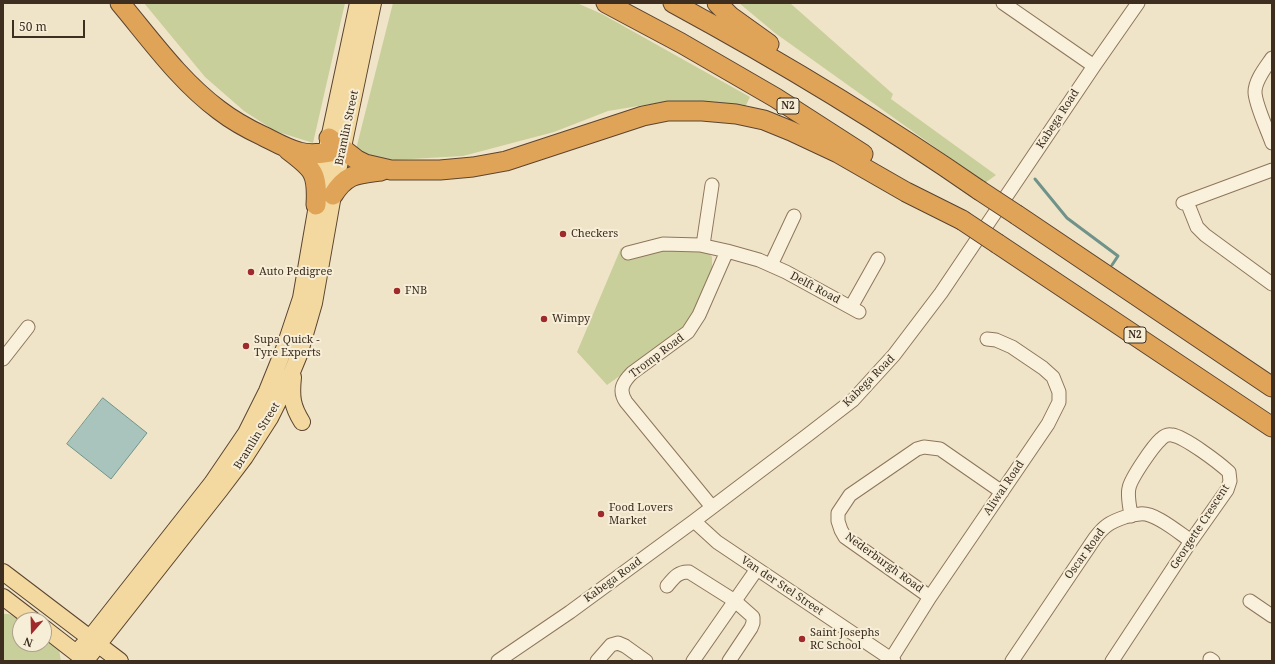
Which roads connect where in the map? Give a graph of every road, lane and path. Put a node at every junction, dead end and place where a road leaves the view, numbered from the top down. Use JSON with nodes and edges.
{"nodes":[{"id":1,"x":120,"y":3,"type":"edge"},
{"id":2,"x":358,"y":3,"type":"edge"},
{"id":3,"x":373,"y":3,"type":"edge"},
{"id":4,"x":606,"y":3,"type":"edge"},
{"id":5,"x":673,"y":3,"type":"edge"},
{"id":6,"x":717,"y":3,"type":"edge"},
{"id":7,"x":1003,"y":3,"type":"edge"},
{"id":8,"x":1138,"y":3,"type":"edge"},
{"id":9,"x":1272,"y":58,"type":"edge"},
{"id":10,"x":1094,"y":66,"type":"junction"},
{"id":11,"x":1272,"y":143,"type":"edge"},
{"id":12,"x":285,"y":147,"type":"junction"},
{"id":13,"x":335,"y":147,"type":"junction"},
{"id":14,"x":920,"y":149,"type":"junction"},
{"id":15,"x":390,"y":170,"type":"junction"},
{"id":16,"x":1272,"y":170,"type":"edge"},
{"id":17,"x":712,"y":185,"type":"dead end"},
{"id":18,"x":332,"y":195,"type":"junction"},
{"id":19,"x":316,"y":205,"type":"junction"},
{"id":20,"x":794,"y":216,"type":"dead end"},
{"id":21,"x":962,"y":220,"type":"junction"},
{"id":22,"x":703,"y":246,"type":"junction"},
{"id":23,"x":727,"y":252,"type":"junction"},
{"id":24,"x":628,"y":253,"type":"dead end"},
{"id":25,"x":878,"y":259,"type":"dead end"},
{"id":26,"x":771,"y":265,"type":"junction"},
{"id":27,"x":1272,"y":284,"type":"edge"},
{"id":28,"x":28,"y":327,"type":"dead end"},
{"id":29,"x":987,"y":339,"type":"dead end"},
{"id":30,"x":3,"y":359,"type":"edge"},
{"id":31,"x":294,"y":368,"type":"junction"},
{"id":32,"x":1272,"y":387,"type":"edge"},
{"id":33,"x":302,"y":422,"type":"dead end"},
{"id":34,"x":1272,"y":427,"type":"edge"},
{"id":35,"x":1002,"y":492,"type":"junction"},
{"id":36,"x":712,"y":507,"type":"junction"},
{"id":37,"x":1131,"y":516,"type":"junction"},
{"id":38,"x":694,"y":521,"type":"junction"},
{"id":39,"x":1191,"y":541,"type":"junction"},
{"id":40,"x":757,"y":569,"type":"junction"},
{"id":41,"x":3,"y":572,"type":"edge"},
{"id":42,"x":667,"y":586,"type":"dead end"},
{"id":43,"x":3,"y":597,"type":"edge"},
{"id":44,"x":930,"y":597,"type":"junction"},
{"id":45,"x":735,"y":601,"type":"junction"},
{"id":46,"x":1250,"y":601,"type":"dead end"},
{"id":47,"x":9,"y":607,"type":"edge"},
{"id":48,"x":18,"y":612,"type":"edge"},
{"id":49,"x":1272,"y":616,"type":"edge"},
{"id":50,"x":52,"y":635,"type":"edge"},
{"id":51,"x":94,"y":641,"type":"junction"},
{"id":52,"x":81,"y":659,"type":"edge"},
{"id":53,"x":892,"y":660,"type":"edge"},
{"id":54,"x":120,"y":661,"type":"edge"},
{"id":55,"x":498,"y":661,"type":"edge"},
{"id":56,"x":597,"y":661,"type":"edge"},
{"id":57,"x":646,"y":661,"type":"edge"},
{"id":58,"x":693,"y":661,"type":"edge"},
{"id":59,"x":729,"y":661,"type":"edge"},
{"id":60,"x":1012,"y":661,"type":"edge"},
{"id":61,"x":1112,"y":661,"type":"edge"}],
"edges":[{"from":1,"to":12,"type":"highway"},
{"from":2,"to":13,"type":"main road","name":"Bramlin Street"},
{"from":3,"to":13,"type":"main road","name":"Bramlin Street"},
{"from":4,"to":21,"type":"highway","number":"N2"},
{"from":5,"to":14,"type":"highway"},
{"from":6,"to":14,"type":"highway"},
{"from":7,"to":10,"type":"street"},
{"from":8,"to":10,"type":"street","name":"Kabega Road"},
{"from":9,"to":11,"type":"street"},
{"from":10,"to":36,"type":"street","name":"Kabega Road"},
{"from":12,"to":13,"type":"highway"},
{"from":12,"to":19,"type":"highway"},
{"from":13,"to":15,"type":"highway"},
{"from":13,"to":18,"type":"main road","name":"Bramlin Street"},
{"from":13,"to":19,"type":"main road","name":"Bramlin Street"},
{"from":14,"to":32,"type":"highway","bridge":true},
{"from":15,"to":18,"type":"highway"},
{"from":15,"to":21,"type":"highway"},
{"from":16,"to":27,"type":"street"},
{"from":17,"to":22,"type":"street"},
{"from":18,"to":31,"type":"main road","name":"Bramlin Street"},
{"from":19,"to":51,"type":"main road","name":"Bramlin Street"},
{"from":20,"to":26,"type":"street"},
{"from":21,"to":34,"type":"highway","number":"N2","bridge":true},
{"from":22,"to":23,"type":"street","name":"Delft Road"},
{"from":22,"to":24,"type":"street","name":"Delft Road"},
{"from":23,"to":26,"type":"street","name":"Delft Road"},
{"from":23,"to":36,"type":"street","name":"Tromp Road"},
{"from":25,"to":26,"type":"street","name":"Delft Road"},
{"from":28,"to":30,"type":"street"},
{"from":29,"to":35,"type":"street","name":"Aliwal Road"},
{"from":31,"to":33,"type":"main road"},
{"from":31,"to":51,"type":"main road","name":"Bramlin Street"},
{"from":35,"to":44,"type":"street","name":"Aliwal Road"},
{"from":35,"to":44,"type":"street","name":"Nederburgh Road"},
{"from":36,"to":38,"type":"street","name":"Kabega Road"},
{"from":37,"to":39,"type":"street","name":"Oscar Road"},
{"from":37,"to":39,"type":"street","name":"Georgette Crescent"},
{"from":37,"to":60,"type":"street","name":"Oscar Road"},
{"from":38,"to":40,"type":"street","name":"Van der Stel Street"},
{"from":38,"to":55,"type":"street","name":"Kabega Road"},
{"from":39,"to":61,"type":"street","name":"Georgette Crescent"},
{"from":40,"to":45,"type":"street"},
{"from":40,"to":53,"type":"street","name":"Van der Stel Street"},
{"from":41,"to":51,"type":"main road"},
{"from":42,"to":45,"type":"street"},
{"from":43,"to":47,"type":"main road"},
{"from":44,"to":53,"type":"street","name":"Aliwal Road"},
{"from":45,"to":58,"type":"street"},
{"from":45,"to":59,"type":"street"},
{"from":46,"to":49,"type":"street"},
{"from":47,"to":48,"type":"main road"},
{"from":50,"to":52,"type":"main road"},
{"from":51,"to":52,"type":"main road","name":"Bramlin Street"},
{"from":51,"to":54,"type":"main road"},
{"from":56,"to":57,"type":"street"}]}
